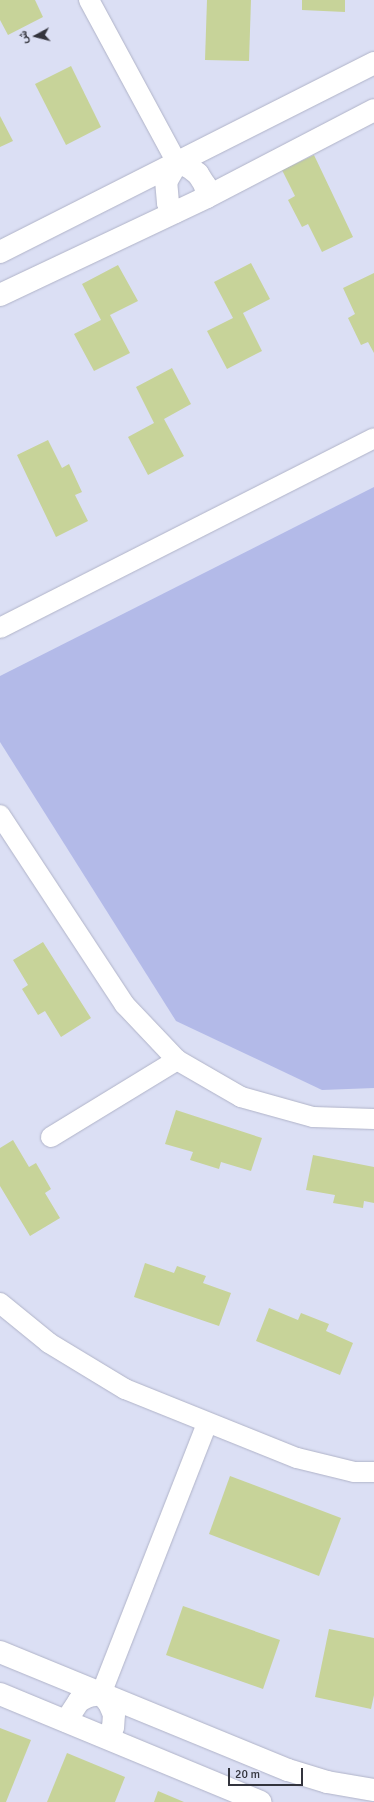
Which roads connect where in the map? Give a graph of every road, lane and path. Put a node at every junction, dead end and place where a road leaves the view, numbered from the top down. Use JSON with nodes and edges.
{"nodes":[{"id":1,"x":89,"y":0,"type":"edge"},
{"id":2,"x":374,"y":63,"type":"edge"},
{"id":3,"x":374,"y":110,"type":"edge"},
{"id":4,"x":177,"y":163,"type":"junction"},
{"id":5,"x":207,"y":197,"type":"junction"},
{"id":6,"x":175,"y":212,"type":"junction"},
{"id":7,"x":0,"y":252,"type":"edge"},
{"id":8,"x":0,"y":295,"type":"edge"},
{"id":9,"x":374,"y":438,"type":"edge"},
{"id":10,"x":0,"y":628,"type":"edge"},
{"id":11,"x":0,"y":815,"type":"edge"},
{"id":12,"x":177,"y":1060,"type":"junction"},
{"id":13,"x":374,"y":1119,"type":"edge"},
{"id":14,"x":50,"y":1137,"type":"dead end"},
{"id":15,"x":0,"y":1303,"type":"edge"},
{"id":16,"x":207,"y":1424,"type":"junction"},
{"id":17,"x":374,"y":1472,"type":"edge"},
{"id":18,"x":0,"y":1652,"type":"edge"},
{"id":19,"x":0,"y":1694,"type":"edge"},
{"id":20,"x":101,"y":1694,"type":"junction"},
{"id":21,"x":66,"y":1721,"type":"junction"},
{"id":22,"x":108,"y":1738,"type":"junction"},
{"id":23,"x":374,"y":1790,"type":"edge"},
{"id":24,"x":261,"y":1802,"type":"edge"}],
"edges":[{"from":1,"to":4,"type":"street"},
{"from":2,"to":4,"type":"street"},
{"from":3,"to":5,"type":"street"},
{"from":4,"to":5,"type":"street"},
{"from":4,"to":6,"type":"street"},
{"from":4,"to":7,"type":"street"},
{"from":5,"to":6,"type":"street"},
{"from":6,"to":8,"type":"street"},
{"from":9,"to":10,"type":"street"},
{"from":11,"to":12,"type":"street"},
{"from":12,"to":13,"type":"street"},
{"from":12,"to":14,"type":"street"},
{"from":15,"to":16,"type":"street"},
{"from":16,"to":17,"type":"street"},
{"from":16,"to":20,"type":"street"},
{"from":18,"to":20,"type":"street"},
{"from":19,"to":21,"type":"street"},
{"from":20,"to":21,"type":"street"},
{"from":20,"to":22,"type":"street"},
{"from":20,"to":23,"type":"street"},
{"from":21,"to":22,"type":"street"},
{"from":22,"to":24,"type":"street"}]}
